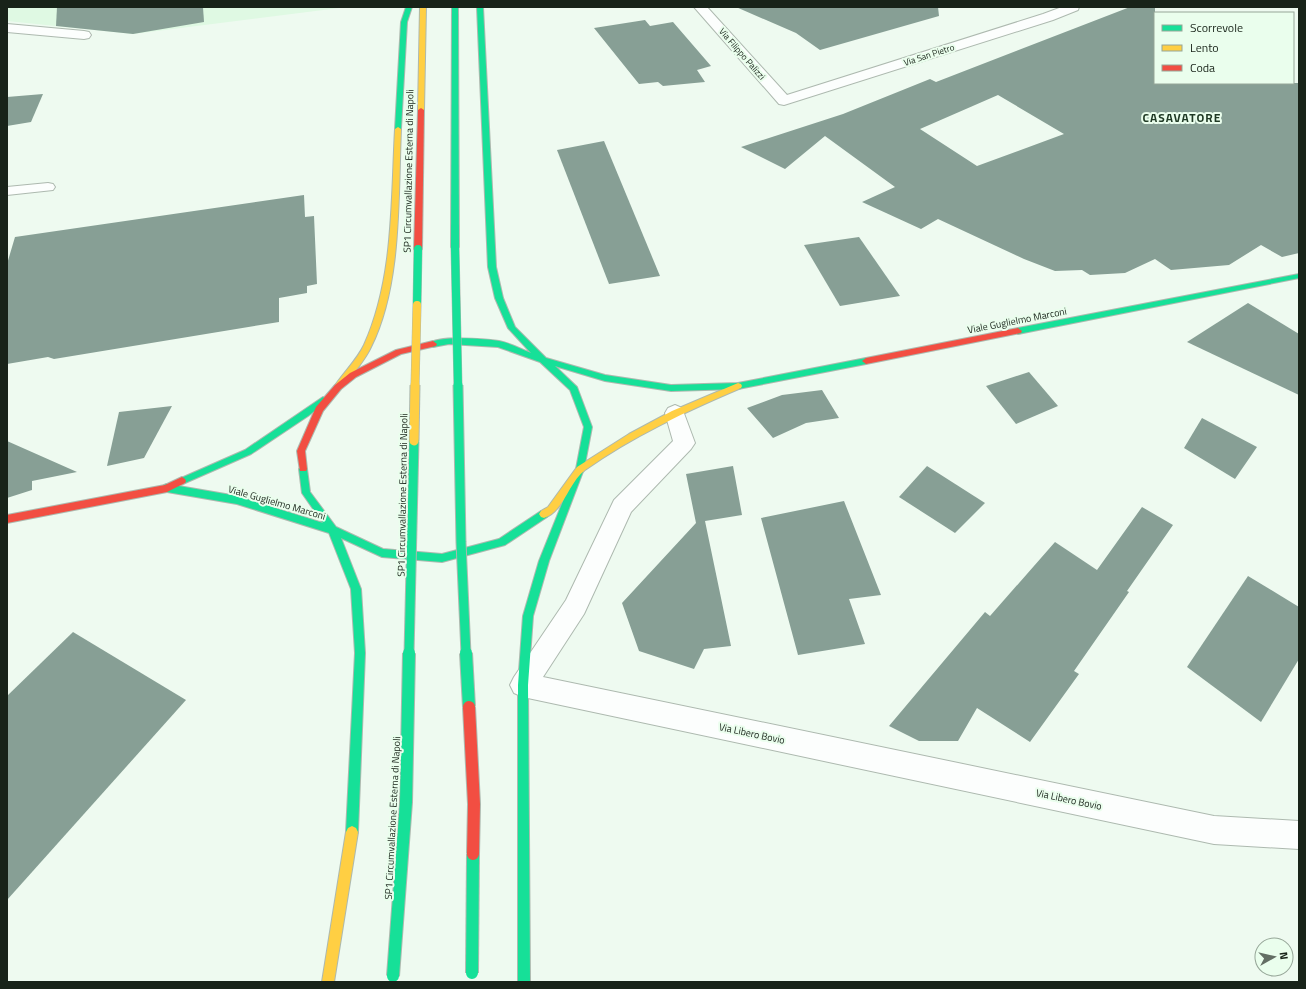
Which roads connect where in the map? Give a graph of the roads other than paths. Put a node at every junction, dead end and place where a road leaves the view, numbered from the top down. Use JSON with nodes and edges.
{"nodes":[{"id":1,"x":409,"y":7,"type":"edge"},
{"id":2,"x":422,"y":7,"type":"edge"},
{"id":3,"x":455,"y":7,"type":"edge"},
{"id":4,"x":480,"y":7,"type":"edge"},
{"id":5,"x":700,"y":7,"type":"edge"},
{"id":6,"x":1073,"y":7,"type":"edge"},
{"id":7,"x":7,"y":28,"type":"edge"},
{"id":8,"x":84,"y":35,"type":"dead end"},
{"id":9,"x":784,"y":101,"type":"joint"},
{"id":10,"x":48,"y":187,"type":"dead end"},
{"id":11,"x":7,"y":192,"type":"edge"},
{"id":12,"x":1299,"y":276,"type":"edge"},
{"id":13,"x":543,"y":360,"type":"junction"},
{"id":14,"x":738,"y":386,"type":"junction"},
{"id":15,"x":338,"y":387,"type":"junction"},
{"id":16,"x":675,"y":413,"type":"junction"},
{"id":17,"x":580,"y":469,"type":"junction"},
{"id":18,"x":168,"y":488,"type":"junction"},
{"id":19,"x":8,"y":518,"type":"edge"},
{"id":20,"x":333,"y":530,"type":"junction"},
{"id":21,"x":523,"y":685,"type":"junction"},
{"id":22,"x":1299,"y":835,"type":"edge"},
{"id":23,"x":471,"y":977,"type":"edge"},
{"id":24,"x":392,"y":979,"type":"edge"},
{"id":25,"x":328,"y":982,"type":"edge"},
{"id":26,"x":524,"y":982,"type":"edge"}],
"edges":[{"from":1,"to":15,"type":"main road"},
{"from":2,"to":24,"type":"main road","name":"SP1 Circumvallazione Esterna di Napoli","bridge":true},
{"from":3,"to":23,"type":"main road","bridge":true},
{"from":4,"to":13,"type":"main road"},
{"from":5,"to":9,"type":"street","name":"Via Filippo Palizzi"},
{"from":6,"to":9,"type":"street","name":"Via San Pietro"},
{"from":7,"to":8,"type":"street"},
{"from":10,"to":11,"type":"lane"},
{"from":12,"to":14,"type":"main road","name":"Viale Guglielmo Marconi"},
{"from":13,"to":14,"type":"main road","name":"Viale Guglielmo Marconi"},
{"from":13,"to":15,"type":"main road","name":"Viale Guglielmo Marconi"},
{"from":13,"to":17,"type":"main road"},
{"from":14,"to":16,"type":"main road","name":"Viale Guglielmo Marconi"},
{"from":15,"to":18,"type":"main road","name":"Viale Guglielmo Marconi"},
{"from":15,"to":20,"type":"main road"},
{"from":16,"to":17,"type":"main road","name":"Viale Guglielmo Marconi"},
{"from":16,"to":21,"type":"street"},
{"from":17,"to":20,"type":"main road","name":"Viale Guglielmo Marconi"},
{"from":17,"to":21,"type":"main road"},
{"from":18,"to":19,"type":"main road","name":"Viale Guglielmo Marconi"},
{"from":18,"to":20,"type":"main road","name":"Viale Guglielmo Marconi"},
{"from":20,"to":25,"type":"main road"},
{"from":21,"to":22,"type":"street","name":"Via Libero Bovio"},
{"from":21,"to":26,"type":"main road"}]}
